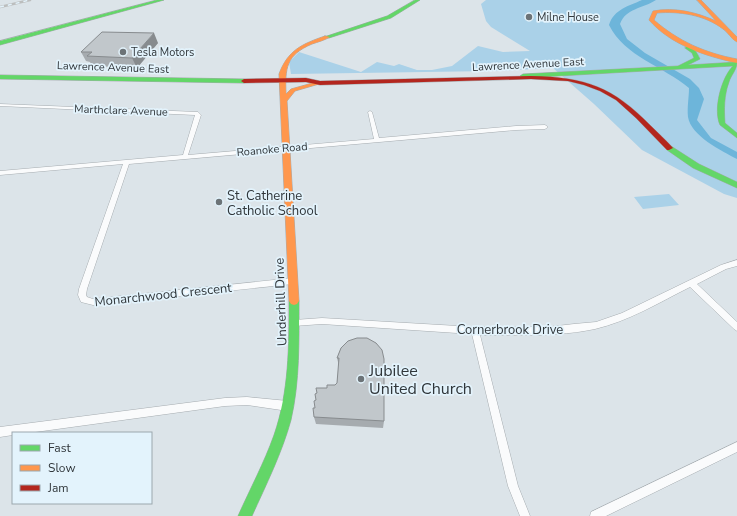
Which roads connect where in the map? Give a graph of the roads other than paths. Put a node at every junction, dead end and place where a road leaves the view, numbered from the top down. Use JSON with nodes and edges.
{"nodes":[{"id":1,"x":162,"y":0,"type":"edge"},
{"id":2,"x":418,"y":0,"type":"edge"},
{"id":3,"x":699,"y":0,"type":"edge"},
{"id":4,"x":708,"y":0,"type":"edge"},
{"id":5,"x":667,"y":3,"type":"dead end"},
{"id":6,"x":726,"y":28,"type":"junction"},
{"id":7,"x":737,"y":29,"type":"edge"},
{"id":8,"x":737,"y":40,"type":"edge"},
{"id":9,"x":0,"y":43,"type":"edge"},
{"id":10,"x":737,"y":63,"type":"edge"},
{"id":11,"x":681,"y":66,"type":"junction"},
{"id":12,"x":3,"y":75,"type":"edge"},
{"id":13,"x":476,"y":79,"type":"junction"},
{"id":14,"x":280,"y":83,"type":"junction"},
{"id":15,"x":320,"y":83,"type":"junction"},
{"id":16,"x":283,"y":101,"type":"junction"},
{"id":17,"x":0,"y":105,"type":"edge"},
{"id":18,"x":370,"y":112,"type":"dead end"},
{"id":19,"x":545,"y":128,"type":"dead end"},
{"id":20,"x":737,"y":136,"type":"edge"},
{"id":21,"x":377,"y":140,"type":"junction"},
{"id":22,"x":285,"y":148,"type":"junction"},
{"id":23,"x":185,"y":156,"type":"junction"},
{"id":24,"x":127,"y":162,"type":"junction"},
{"id":25,"x":0,"y":173,"type":"edge"},
{"id":26,"x":737,"y":186,"type":"edge"},
{"id":27,"x":737,"y":263,"type":"edge"},
{"id":28,"x":293,"y":281,"type":"junction"},
{"id":29,"x":691,"y":283,"type":"junction"},
{"id":30,"x":294,"y":323,"type":"junction"},
{"id":31,"x":737,"y":327,"type":"edge"},
{"id":32,"x":474,"y":330,"type":"junction"},
{"id":33,"x":288,"y":406,"type":"junction"},
{"id":34,"x":0,"y":432,"type":"edge"},
{"id":35,"x":737,"y":448,"type":"edge"},
{"id":36,"x":245,"y":516,"type":"edge"},
{"id":37,"x":525,"y":516,"type":"edge"},
{"id":38,"x":595,"y":516,"type":"edge"}],
"edges":[{"from":1,"to":9,"type":"main road"},
{"from":2,"to":14,"type":"main road"},
{"from":3,"to":6,"type":"main road"},
{"from":4,"to":7,"type":"main road"},
{"from":5,"to":11,"type":"main road"},
{"from":6,"to":8,"type":"main road"},
{"from":6,"to":10,"type":"main road"},
{"from":10,"to":11,"type":"main road","name":"Lawrence Avenue East"},
{"from":10,"to":20,"type":"main road"},
{"from":11,"to":13,"type":"main road","name":"Lawrence Avenue East"},
{"from":12,"to":14,"type":"main road","name":"Lawrence Avenue East"},
{"from":13,"to":15,"type":"main road","name":"Lawrence Avenue East"},
{"from":13,"to":26,"type":"main road"},
{"from":14,"to":15,"type":"main road","name":"Lawrence Avenue East"},
{"from":14,"to":16,"type":"main road","name":"Underhill Drive"},
{"from":15,"to":16,"type":"main road"},
{"from":16,"to":22,"type":"main road","name":"Underhill Drive"},
{"from":17,"to":23,"type":"street","name":"Marthclare Avenue"},
{"from":18,"to":21,"type":"street"},
{"from":19,"to":21,"type":"street","name":"Roanoke Road"},
{"from":21,"to":22,"type":"street","name":"Roanoke Road"},
{"from":22,"to":23,"type":"street","name":"Roanoke Road"},
{"from":22,"to":28,"type":"main road","name":"Underhill Drive"},
{"from":23,"to":24,"type":"street","name":"Roanoke Road"},
{"from":24,"to":25,"type":"street","name":"Roanoke Road"},
{"from":24,"to":28,"type":"street","name":"Monarchwood Crescent"},
{"from":27,"to":29,"type":"street","name":"Cornerbrook Drive"},
{"from":28,"to":30,"type":"main road","name":"Underhill Drive"},
{"from":29,"to":31,"type":"street"},
{"from":29,"to":32,"type":"street","name":"Cornerbrook Drive"},
{"from":30,"to":32,"type":"street","name":"Cornerbrook Drive"},
{"from":30,"to":33,"type":"main road","name":"Underhill Drive"},
{"from":32,"to":37,"type":"street"},
{"from":33,"to":34,"type":"street"},
{"from":33,"to":36,"type":"main road","name":"Underhill Drive"},
{"from":35,"to":38,"type":"street"}]}
